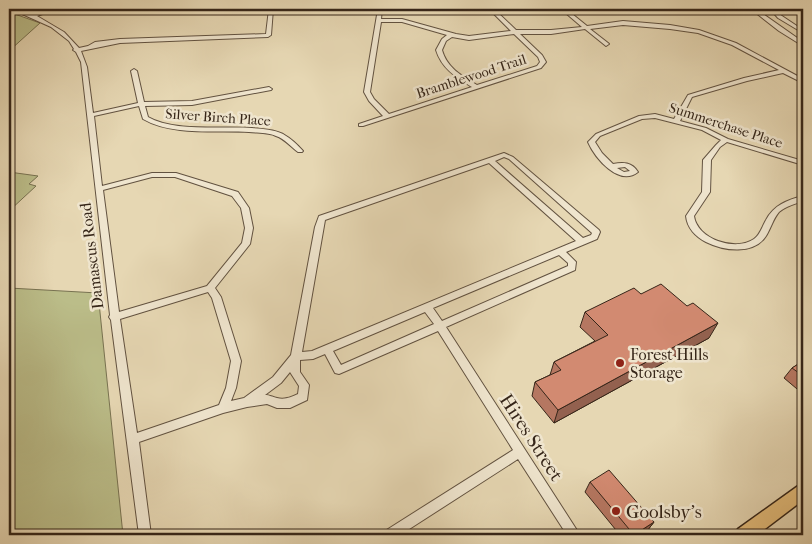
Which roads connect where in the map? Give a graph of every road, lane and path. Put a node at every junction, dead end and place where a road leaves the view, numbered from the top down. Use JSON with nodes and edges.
{"nodes":[{"id":1,"x":13,"y":9,"type":"edge"},
{"id":2,"x":54,"y":9,"type":"edge"},
{"id":3,"x":271,"y":9,"type":"edge"},
{"id":4,"x":380,"y":9,"type":"edge"},
{"id":5,"x":491,"y":9,"type":"edge"},
{"id":6,"x":563,"y":9,"type":"edge"},
{"id":7,"x":753,"y":9,"type":"edge"},
{"id":8,"x":772,"y":9,"type":"edge"},
{"id":9,"x":33,"y":16,"type":"junction"},
{"id":10,"x":378,"y":20,"type":"junction"},
{"id":11,"x":585,"y":27,"type":"junction"},
{"id":12,"x":781,"y":30,"type":"junction"},
{"id":13,"x":802,"y":30,"type":"edge"},
{"id":14,"x":516,"y":32,"type":"junction"},
{"id":15,"x":451,"y":35,"type":"junction"},
{"id":16,"x":606,"y":44,"type":"dead end"},
{"id":17,"x":803,"y":44,"type":"edge"},
{"id":18,"x":76,"y":50,"type":"junction"},
{"id":19,"x":134,"y":71,"type":"dead end"},
{"id":20,"x":784,"y":71,"type":"junction"},
{"id":21,"x":803,"y":81,"type":"edge"},
{"id":22,"x":476,"y":87,"type":"junction"},
{"id":23,"x":269,"y":89,"type":"dead end"},
{"id":24,"x":142,"y":104,"type":"junction"},
{"id":25,"x":91,"y":115,"type":"junction"},
{"id":26,"x":387,"y":116,"type":"junction"},
{"id":27,"x":676,"y":121,"type":"junction"},
{"id":28,"x":361,"y":125,"type":"dead end"},
{"id":29,"x":726,"y":140,"type":"junction"},
{"id":30,"x":300,"y":150,"type":"dead end"},
{"id":31,"x":490,"y":160,"type":"junction"},
{"id":32,"x":803,"y":163,"type":"edge"},
{"id":33,"x":613,"y":166,"type":"dead end"},
{"id":34,"x":99,"y":188,"type":"junction"},
{"id":35,"x":803,"y":198,"type":"edge"},
{"id":36,"x":582,"y":242,"type":"junction"},
{"id":37,"x":560,"y":251,"type":"junction"},
{"id":38,"x":210,"y":288,"type":"junction"},
{"id":39,"x":427,"y":307,"type":"junction"},
{"id":40,"x":114,"y":317,"type":"junction"},
{"id":41,"x":440,"y":326,"type":"junction"},
{"id":42,"x":327,"y":349,"type":"junction"},
{"id":43,"x":296,"y":356,"type":"junction"},
{"id":44,"x":295,"y":375,"type":"joint"},
{"id":45,"x":247,"y":402,"type":"junction"},
{"id":46,"x":223,"y":408,"type":"junction"},
{"id":47,"x":134,"y":439,"type":"junction"},
{"id":48,"x":519,"y":452,"type":"junction"},
{"id":49,"x":803,"y":491,"type":"edge"},
{"id":50,"x":145,"y":535,"type":"edge"},
{"id":51,"x":389,"y":535,"type":"edge"},
{"id":52,"x":574,"y":535,"type":"edge"},
{"id":53,"x":744,"y":535,"type":"edge"}],
"edges":[{"from":1,"to":9,"type":"street","name":"Damascus Road"},
{"from":2,"to":9,"type":"street"},
{"from":3,"to":18,"type":"street"},
{"from":4,"to":10,"type":"street"},
{"from":5,"to":14,"type":"street","name":"Bramblewood Trail"},
{"from":6,"to":11,"type":"street"},
{"from":7,"to":12,"type":"street"},
{"from":8,"to":13,"type":"street"},
{"from":9,"to":18,"type":"street","name":"Damascus Road"},
{"from":10,"to":15,"type":"street"},
{"from":10,"to":26,"type":"street"},
{"from":11,"to":14,"type":"street"},
{"from":11,"to":16,"type":"street"},
{"from":11,"to":20,"type":"street"},
{"from":12,"to":13,"type":"street"},
{"from":12,"to":17,"type":"street"},
{"from":14,"to":15,"type":"street"},
{"from":14,"to":22,"type":"street","name":"Bramblewood Trail"},
{"from":15,"to":22,"type":"street"},
{"from":18,"to":25,"type":"street","name":"Damascus Road"},
{"from":19,"to":24,"type":"street"},
{"from":20,"to":21,"type":"street"},
{"from":20,"to":27,"type":"street"},
{"from":22,"to":26,"type":"street","name":"Bramblewood Trail"},
{"from":23,"to":24,"type":"street"},
{"from":24,"to":25,"type":"street"},
{"from":24,"to":30,"type":"street","name":"Silver Birch Place"},
{"from":25,"to":34,"type":"street","name":"Damascus Road"},
{"from":26,"to":28,"type":"street","name":"Bramblewood Trail"},
{"from":27,"to":29,"type":"street","name":"Summerchase Place"},
{"from":27,"to":33,"type":"street","name":"Summerchase Place"},
{"from":29,"to":32,"type":"street","name":"Summerchase Place"},
{"from":29,"to":35,"type":"street"},
{"from":31,"to":36,"type":"street"},
{"from":31,"to":36,"type":"street"},
{"from":31,"to":43,"type":"street"},
{"from":34,"to":38,"type":"street"},
{"from":34,"to":40,"type":"street","name":"Damascus Road"},
{"from":36,"to":37,"type":"street"},
{"from":37,"to":39,"type":"street"},
{"from":37,"to":41,"type":"street"},
{"from":38,"to":40,"type":"street"},
{"from":38,"to":46,"type":"street"},
{"from":39,"to":41,"type":"street","name":"Hires Street"},
{"from":39,"to":42,"type":"street"},
{"from":40,"to":47,"type":"street","name":"Damascus Road"},
{"from":41,"to":42,"type":"street"},
{"from":41,"to":48,"type":"street","name":"Hires Street"},
{"from":42,"to":43,"type":"street"},
{"from":43,"to":44,"type":"street"},
{"from":43,"to":45,"type":"street"},
{"from":44,"to":45,"type":"street"},
{"from":45,"to":46,"type":"street"},
{"from":46,"to":47,"type":"street"},
{"from":47,"to":50,"type":"street","name":"Damascus Road"},
{"from":48,"to":51,"type":"street"},
{"from":48,"to":52,"type":"street","name":"Hires Street"},
{"from":49,"to":53,"type":"main road"}]}
